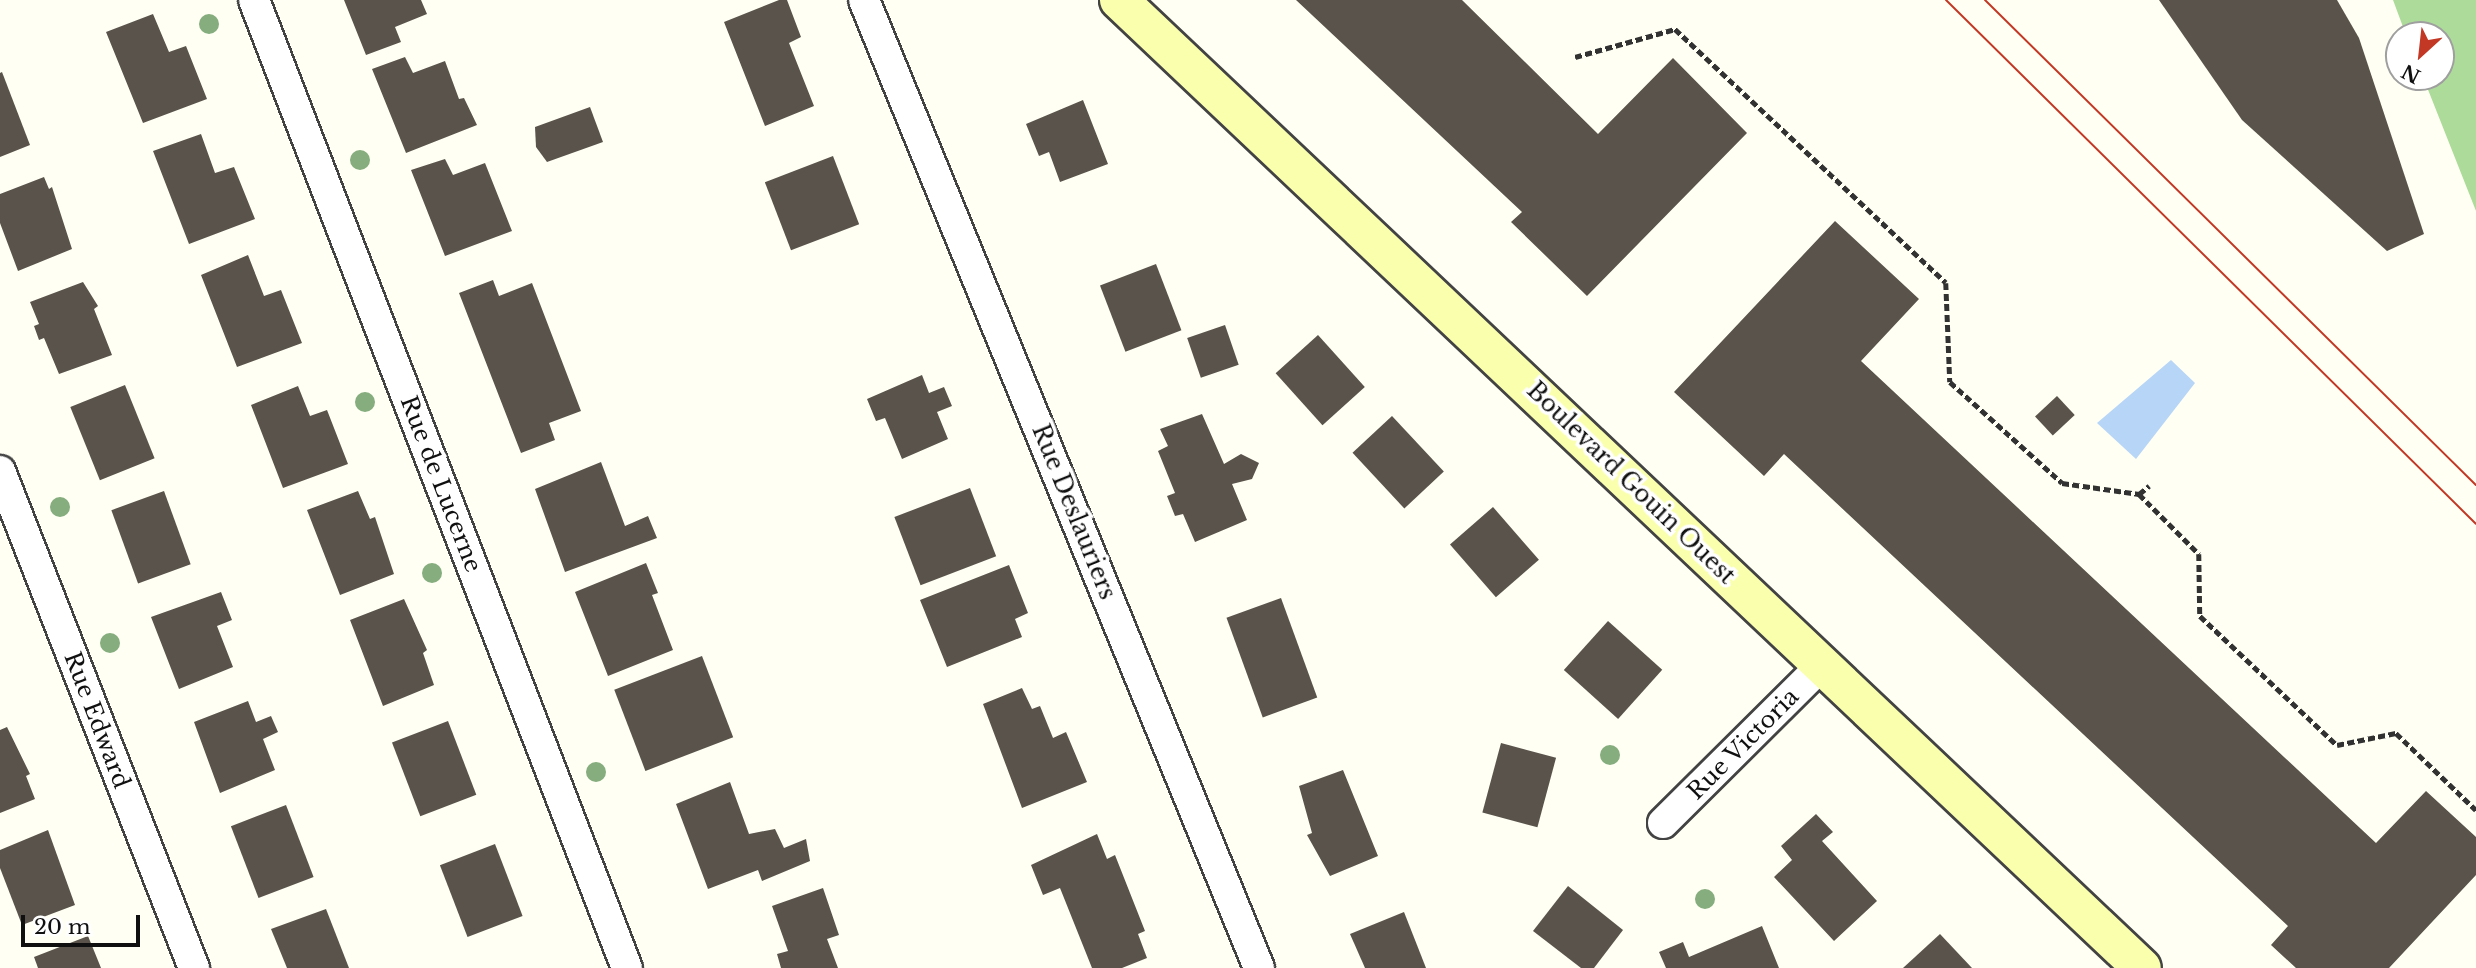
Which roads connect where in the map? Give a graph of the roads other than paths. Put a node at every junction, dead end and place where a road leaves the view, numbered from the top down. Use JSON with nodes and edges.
{"nodes":[{"id":1,"x":254,"y":0,"type":"edge"},
{"id":2,"x":864,"y":0,"type":"edge"},
{"id":3,"x":876,"y":0,"type":"edge"},
{"id":4,"x":1119,"y":0,"type":"edge"},
{"id":5,"x":890,"y":56,"type":"junction"},
{"id":6,"x":0,"y":471,"type":"edge"},
{"id":7,"x":1822,"y":666,"type":"junction"},
{"id":8,"x":1663,"y":823,"type":"dead end"},
{"id":9,"x":194,"y":968,"type":"edge"},
{"id":10,"x":627,"y":968,"type":"edge"},
{"id":11,"x":1259,"y":968,"type":"edge"},
{"id":12,"x":2142,"y":968,"type":"edge"}],
"edges":[{"from":1,"to":10,"type":"street","name":"Rue de Lucerne"},
{"from":2,"to":5,"type":"street","name":"Rue Deslauriers"},
{"from":3,"to":5,"type":"street","name":"Rue Deslauriers"},
{"from":4,"to":7,"type":"main road","name":"Boulevard Gouin Ouest"},
{"from":5,"to":11,"type":"street","name":"Rue Deslauriers"},
{"from":6,"to":9,"type":"street","name":"Rue Edward"},
{"from":7,"to":8,"type":"street","name":"Rue Victoria"},
{"from":7,"to":12,"type":"main road","name":"Boulevard Gouin Ouest"}]}
